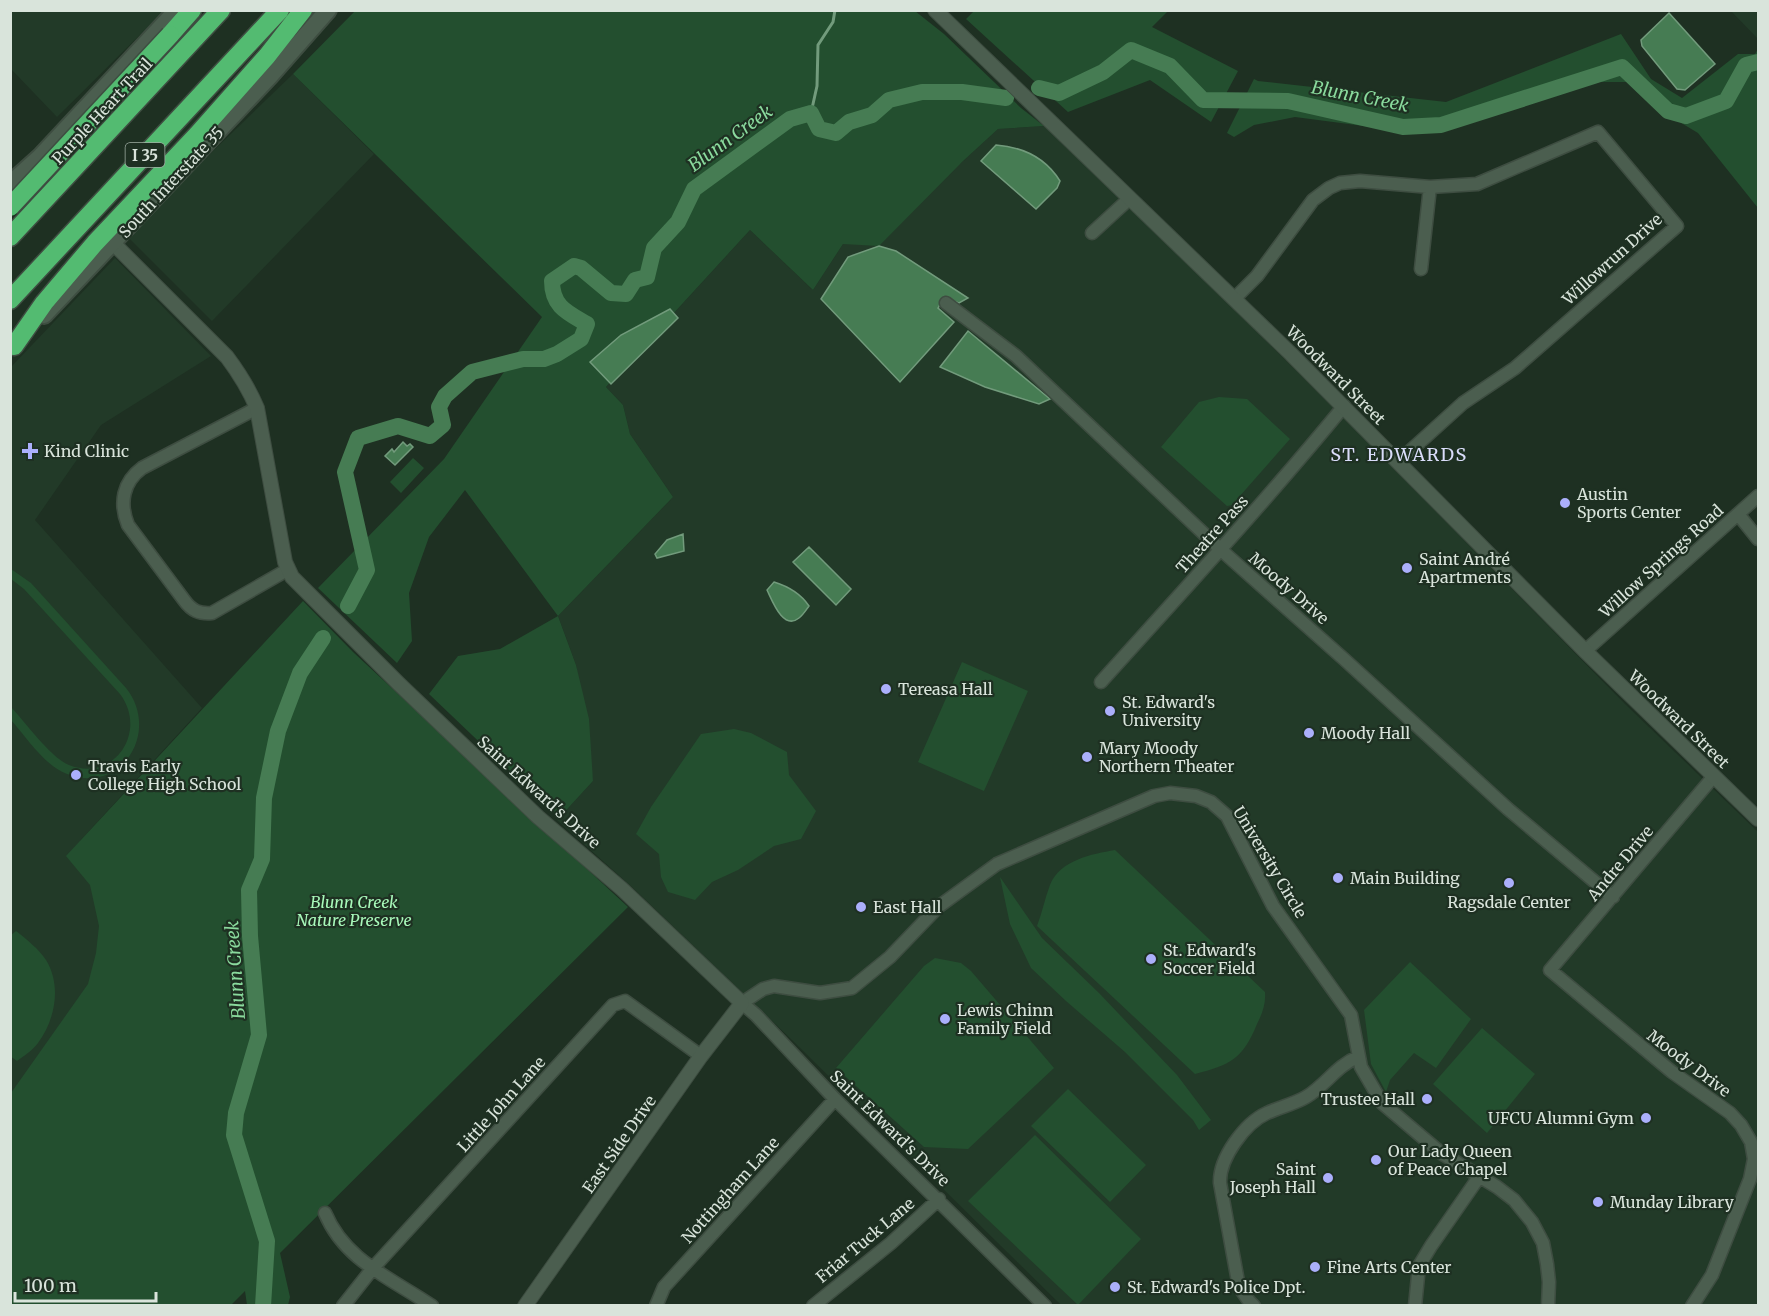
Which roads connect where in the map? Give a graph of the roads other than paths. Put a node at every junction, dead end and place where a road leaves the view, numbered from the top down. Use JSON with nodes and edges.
{"nodes":[{"id":1,"x":177,"y":10,"type":"edge"},
{"id":2,"x":192,"y":10,"type":"edge"},
{"id":3,"x":221,"y":10,"type":"edge"},
{"id":4,"x":280,"y":10,"type":"edge"},
{"id":5,"x":303,"y":10,"type":"edge"},
{"id":6,"x":328,"y":10,"type":"edge"},
{"id":7,"x":935,"y":10,"type":"edge"},
{"id":8,"x":156,"y":82,"type":"junction"},
{"id":9,"x":10,"y":184,"type":"edge"},
{"id":10,"x":1430,"y":187,"type":"junction"},
{"id":11,"x":10,"y":196,"type":"edge"},
{"id":12,"x":1129,"y":199,"type":"junction"},
{"id":13,"x":10,"y":207,"type":"edge"},
{"id":14,"x":1092,"y":233,"type":"dead end"},
{"id":15,"x":10,"y":237,"type":"edge"},
{"id":16,"x":113,"y":243,"type":"junction"},
{"id":17,"x":1420,"y":269,"type":"dead end"},
{"id":18,"x":1234,"y":298,"type":"junction"},
{"id":19,"x":10,"y":300,"type":"edge"},
{"id":20,"x":946,"y":303,"type":"dead end"},
{"id":21,"x":12,"y":348,"type":"edge"},
{"id":22,"x":1344,"y":405,"type":"junction"},
{"id":23,"x":257,"y":408,"type":"junction"},
{"id":24,"x":1399,"y":461,"type":"junction"},
{"id":25,"x":1758,"y":496,"type":"edge"},
{"id":26,"x":1738,"y":514,"type":"junction"},
{"id":27,"x":1758,"y":539,"type":"edge"},
{"id":28,"x":1220,"y":549,"type":"junction"},
{"id":29,"x":287,"y":570,"type":"junction"},
{"id":30,"x":1585,"y":651,"type":"junction"},
{"id":31,"x":1101,"y":682,"type":"dead end"},
{"id":32,"x":1714,"y":776,"type":"junction"},
{"id":33,"x":1758,"y":819,"type":"edge"},
{"id":34,"x":1613,"y":897,"type":"junction"},
{"id":35,"x":1550,"y":970,"type":"joint"},
{"id":36,"x":742,"y":1003,"type":"junction"},
{"id":37,"x":701,"y":1056,"type":"junction"},
{"id":38,"x":1358,"y":1057,"type":"junction"},
{"id":39,"x":835,"y":1099,"type":"junction"},
{"id":40,"x":1479,"y":1176,"type":"junction"},
{"id":41,"x":939,"y":1199,"type":"junction"},
{"id":42,"x":325,"y":1213,"type":"dead end"},
{"id":43,"x":373,"y":1268,"type":"junction"},
{"id":44,"x":1036,"y":1303,"type":"edge"},
{"id":45,"x":343,"y":1305,"type":"edge"},
{"id":46,"x":432,"y":1305,"type":"edge"},
{"id":47,"x":525,"y":1305,"type":"edge"},
{"id":48,"x":656,"y":1305,"type":"edge"},
{"id":49,"x":813,"y":1305,"type":"edge"},
{"id":50,"x":1254,"y":1305,"type":"edge"},
{"id":51,"x":1415,"y":1305,"type":"edge"},
{"id":52,"x":1548,"y":1305,"type":"edge"},
{"id":53,"x":1692,"y":1305,"type":"edge"}],
"edges":[{"from":1,"to":9,"type":"main road"},
{"from":2,"to":13,"type":"highway","bridge":true},
{"from":3,"to":8,"type":"highway","name":"Purple Heart Trail","number":"I 35"},
{"from":4,"to":19,"type":"highway","number":"I 35"},
{"from":5,"to":21,"type":"highway"},
{"from":6,"to":16,"type":"main road","name":"South Interstate 35"},
{"from":7,"to":12,"type":"street","name":"Woodward Street"},
{"from":8,"to":11,"type":"highway"},
{"from":8,"to":15,"type":"highway","name":"Purple Heart Trail","number":"I 35"},
{"from":10,"to":17,"type":"street"},
{"from":10,"to":18,"type":"street","name":"Willowrun Drive"},
{"from":10,"to":24,"type":"street","name":"Willowrun Drive"},
{"from":12,"to":14,"type":"street"},
{"from":12,"to":18,"type":"street","name":"Woodward Street"},
{"from":16,"to":21,"type":"main road","name":"South Interstate 35"},
{"from":16,"to":23,"type":"street"},
{"from":18,"to":22,"type":"street","name":"Woodward Street"},
{"from":20,"to":28,"type":"street","name":"Moody Drive"},
{"from":22,"to":24,"type":"street","name":"Woodward Street"},
{"from":22,"to":28,"type":"street","name":"Theatre Pass"},
{"from":23,"to":29,"type":"street"},
{"from":23,"to":29,"type":"street"},
{"from":24,"to":30,"type":"street","name":"Woodward Street"},
{"from":25,"to":26,"type":"street","name":"Willow Springs Road"},
{"from":26,"to":27,"type":"street"},
{"from":26,"to":30,"type":"street","name":"Willow Springs Road"},
{"from":28,"to":31,"type":"street","name":"Theatre Pass"},
{"from":28,"to":34,"type":"street","name":"Moody Drive"},
{"from":29,"to":36,"type":"street","name":"Saint Edward's Drive"},
{"from":30,"to":32,"type":"street","name":"Woodward Street"},
{"from":32,"to":33,"type":"street","name":"Woodward Street"},
{"from":32,"to":34,"type":"street","name":"Andre Drive"},
{"from":34,"to":35,"type":"street","name":"Andre Drive"},
{"from":35,"to":53,"type":"street","name":"Moody Drive"},
{"from":36,"to":37,"type":"street","name":"East Side Drive"},
{"from":36,"to":38,"type":"street","name":"University Circle"},
{"from":36,"to":39,"type":"street","name":"Saint Edward's Drive"},
{"from":37,"to":43,"type":"street","name":"Little John Lane"},
{"from":37,"to":47,"type":"street","name":"East Side Drive"},
{"from":38,"to":40,"type":"street","name":"University Circle"},
{"from":38,"to":50,"type":"street"},
{"from":39,"to":41,"type":"street","name":"Saint Edward's Drive"},
{"from":39,"to":48,"type":"street","name":"Nottingham Lane"},
{"from":40,"to":51,"type":"street"},
{"from":40,"to":52,"type":"street","name":"University Circle"},
{"from":41,"to":44,"type":"street","name":"Saint Edward's Drive"},
{"from":41,"to":49,"type":"street","name":"Friar Tuck Lane"},
{"from":42,"to":43,"type":"street"},
{"from":43,"to":45,"type":"street","name":"Little John Lane"},
{"from":43,"to":46,"type":"street"}]}
